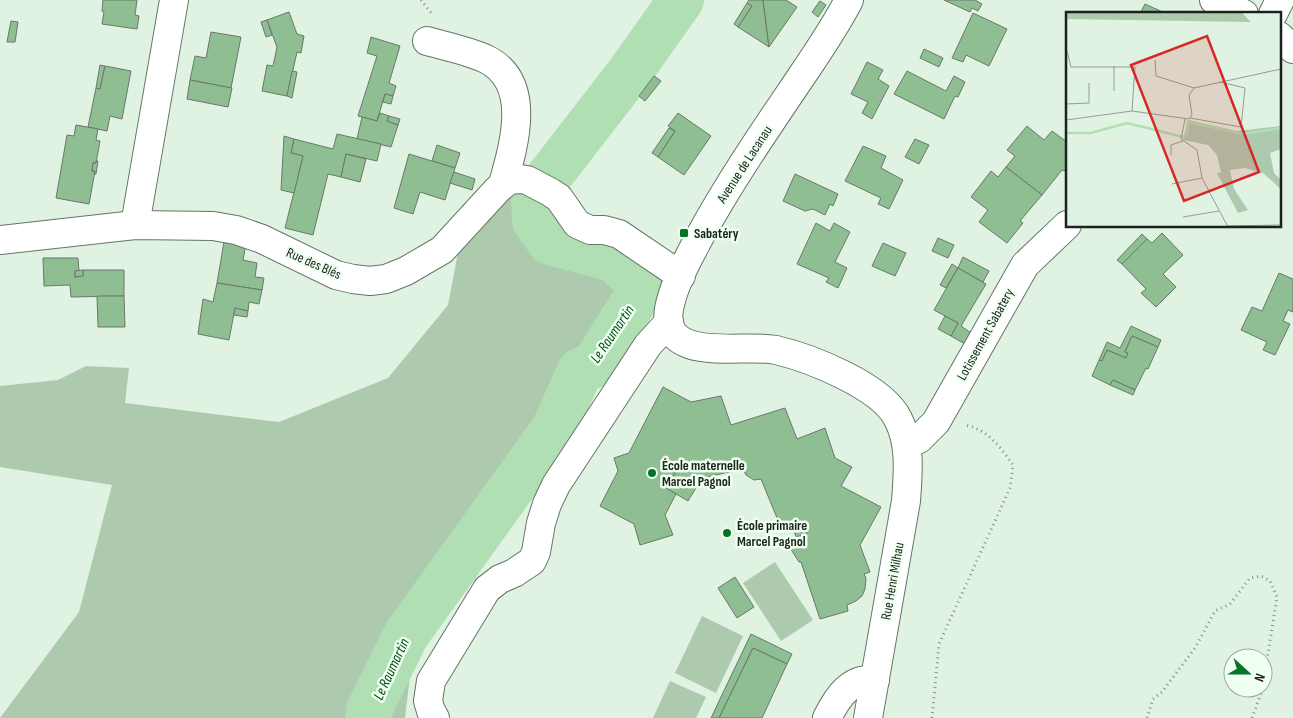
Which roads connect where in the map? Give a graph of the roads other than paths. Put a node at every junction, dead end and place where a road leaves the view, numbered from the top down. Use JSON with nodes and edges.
{"nodes":[{"id":1,"x":174,"y":0,"type":"edge"},
{"id":2,"x":849,"y":0,"type":"edge"},
{"id":3,"x":1214,"y":0,"type":"edge"},
{"id":4,"x":1280,"y":0,"type":"edge"},
{"id":5,"x":1240,"y":12,"type":"edge"},
{"id":6,"x":1274,"y":12,"type":"edge"},
{"id":7,"x":1280,"y":37,"type":"edge"},
{"id":8,"x":427,"y":41,"type":"dead end"},
{"id":9,"x":1293,"y":49,"type":"edge"},
{"id":10,"x":527,"y":185,"type":"junction"},
{"id":11,"x":135,"y":225,"type":"junction"},
{"id":12,"x":1066,"y":226,"type":"edge"},
{"id":13,"x":0,"y":240,"type":"edge"},
{"id":14,"x":681,"y":276,"type":"junction"},
{"id":15,"x":668,"y":322,"type":"junction"},
{"id":16,"x":907,"y":444,"type":"junction"},
{"id":17,"x":875,"y":680,"type":"junction"},
{"id":18,"x":436,"y":718,"type":"edge"},
{"id":19,"x":827,"y":718,"type":"edge"},
{"id":20,"x":868,"y":718,"type":"edge"}],
"edges":[{"from":1,"to":11,"type":"street"},
{"from":2,"to":14,"type":"street","name":"Avenue de Lacanau"},
{"from":3,"to":5,"type":"street"},
{"from":4,"to":6,"type":"street"},
{"from":7,"to":9,"type":"street"},
{"from":8,"to":10,"type":"street"},
{"from":10,"to":11,"type":"street","name":"Rue des Blés"},
{"from":10,"to":14,"type":"street"},
{"from":11,"to":13,"type":"street","name":"Rue des Blés"},
{"from":12,"to":16,"type":"street","name":"Lotissement Sabatery"},
{"from":14,"to":15,"type":"street","name":"Avenue de Lacanau"},
{"from":15,"to":16,"type":"street"},
{"from":15,"to":18,"type":"street"},
{"from":16,"to":17,"type":"street","name":"Rue Henri Milhau"},
{"from":17,"to":19,"type":"street"},
{"from":17,"to":20,"type":"street","name":"Rue Henri Milhau"}]}
